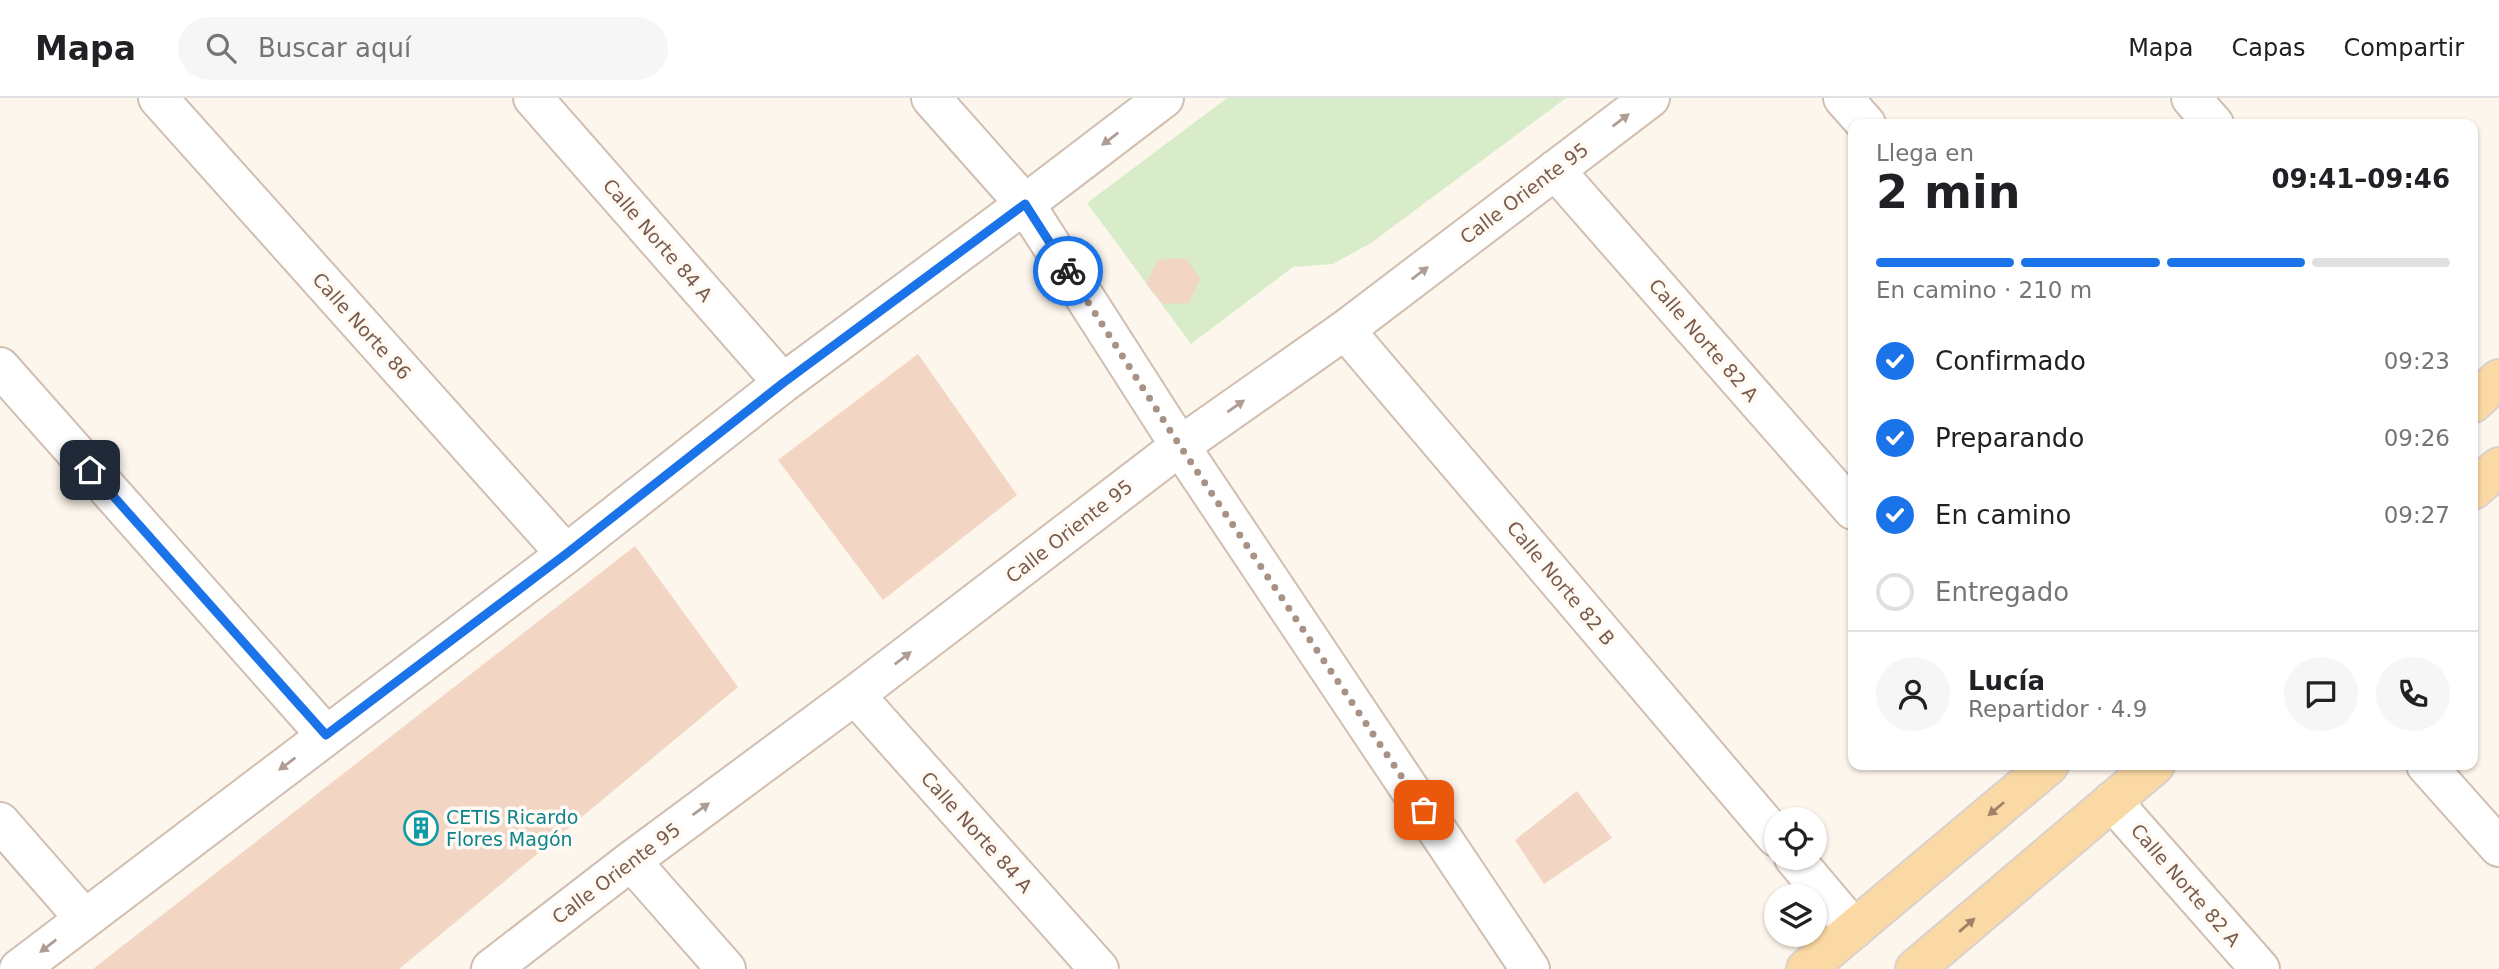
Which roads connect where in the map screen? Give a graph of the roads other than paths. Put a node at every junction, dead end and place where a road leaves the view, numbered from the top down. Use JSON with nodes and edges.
{"nodes":[{"id":1,"x":158,"y":98,"type":"edge"},
{"id":2,"x":533,"y":98,"type":"edge"},
{"id":3,"x":931,"y":98,"type":"edge"},
{"id":4,"x":1164,"y":98,"type":"edge"},
{"id":5,"x":1650,"y":98,"type":"edge"},
{"id":6,"x":1843,"y":98,"type":"edge"},
{"id":7,"x":2191,"y":98,"type":"edge"},
{"id":8,"x":1862,"y":119,"type":"edge"},
{"id":9,"x":2210,"y":119,"type":"edge"},
{"id":10,"x":1555,"y":170,"type":"junction"},
{"id":11,"x":1025,"y":204,"type":"junction"},
{"id":12,"x":1345,"y":330,"type":"junction"},
{"id":13,"x":0,"y":368,"type":"edge"},
{"id":14,"x":2499,"y":379,"type":"edge"},
{"id":15,"x":783,"y":383,"type":"junction"},
{"id":16,"x":2478,"y":398,"type":"edge"},
{"id":17,"x":1180,"y":446,"type":"junction"},
{"id":18,"x":2499,"y":467,"type":"edge"},
{"id":19,"x":2478,"y":486,"type":"edge"},
{"id":20,"x":1848,"y":504,"type":"edge"},
{"id":21,"x":566,"y":554,"type":"junction"},
{"id":22,"x":855,"y":695,"type":"junction"},
{"id":23,"x":326,"y":735,"type":"junction"},
{"id":24,"x":2043,"y":770,"type":"edge"},
{"id":25,"x":2149,"y":770,"type":"edge"},
{"id":26,"x":2430,"y":770,"type":"edge"},
{"id":27,"x":2112,"y":801,"type":"junction"},
{"id":28,"x":0,"y":822,"type":"edge"},
{"id":29,"x":1764,"y":823,"type":"edge"},
{"id":30,"x":2499,"y":847,"type":"edge"},
{"id":31,"x":631,"y":861,"type":"junction"},
{"id":32,"x":1804,"y":870,"type":"edge"},
{"id":33,"x":85,"y":918,"type":"junction"},
{"id":34,"x":1854,"y":929,"type":"junction"},
{"id":35,"x":19,"y":969,"type":"edge"},
{"id":36,"x":491,"y":969,"type":"edge"},
{"id":37,"x":726,"y":969,"type":"edge"},
{"id":38,"x":1099,"y":969,"type":"edge"},
{"id":39,"x":1530,"y":969,"type":"edge"},
{"id":40,"x":1806,"y":969,"type":"edge"},
{"id":41,"x":1915,"y":969,"type":"edge"},
{"id":42,"x":2260,"y":969,"type":"edge"}],
"edges":[{"from":1,"to":21,"type":"street","name":"Calle Norte 86"},
{"from":2,"to":15,"type":"street","name":"Calle Norte 84 A"},
{"from":3,"to":11,"type":"street"},
{"from":4,"to":11,"type":"street","one_way":true},
{"from":10,"to":5,"type":"street","name":"Calle Oriente 95","one_way":true},
{"from":6,"to":8,"type":"street"},
{"from":7,"to":9,"type":"street"},
{"from":12,"to":10,"type":"street","name":"Calle Oriente 95","one_way":true},
{"from":10,"to":20,"type":"street","name":"Calle Norte 82 A"},
{"from":11,"to":15,"type":"street"},
{"from":11,"to":17,"type":"street"},
{"from":17,"to":12,"type":"street","name":"Calle Oriente 95","one_way":true},
{"from":12,"to":29,"type":"street","name":"Calle Norte 82 B"},
{"from":13,"to":23,"type":"street"},
{"from":14,"to":16,"type":"main road"},
{"from":15,"to":21,"type":"street"},
{"from":22,"to":17,"type":"street","name":"Calle Oriente 95","one_way":true},
{"from":17,"to":39,"type":"street"},
{"from":18,"to":19,"type":"main road"},
{"from":21,"to":23,"type":"street"},
{"from":31,"to":22,"type":"street","name":"Calle Oriente 95","one_way":true},
{"from":22,"to":38,"type":"street","name":"Calle Norte 84 A"},
{"from":23,"to":33,"type":"street","one_way":true},
{"from":24,"to":34,"type":"main road","one_way":true},
{"from":25,"to":27,"type":"main road"},
{"from":26,"to":30,"type":"street"},
{"from":41,"to":27,"type":"main road","one_way":true},
{"from":27,"to":42,"type":"street","name":"Calle Norte 82 A"},
{"from":28,"to":33,"type":"street"},
{"from":31,"to":36,"type":"street","name":"Calle Oriente 95"},
{"from":31,"to":37,"type":"street"},
{"from":32,"to":34,"type":"street"},
{"from":33,"to":35,"type":"street","one_way":true},
{"from":34,"to":40,"type":"main road"}]}
